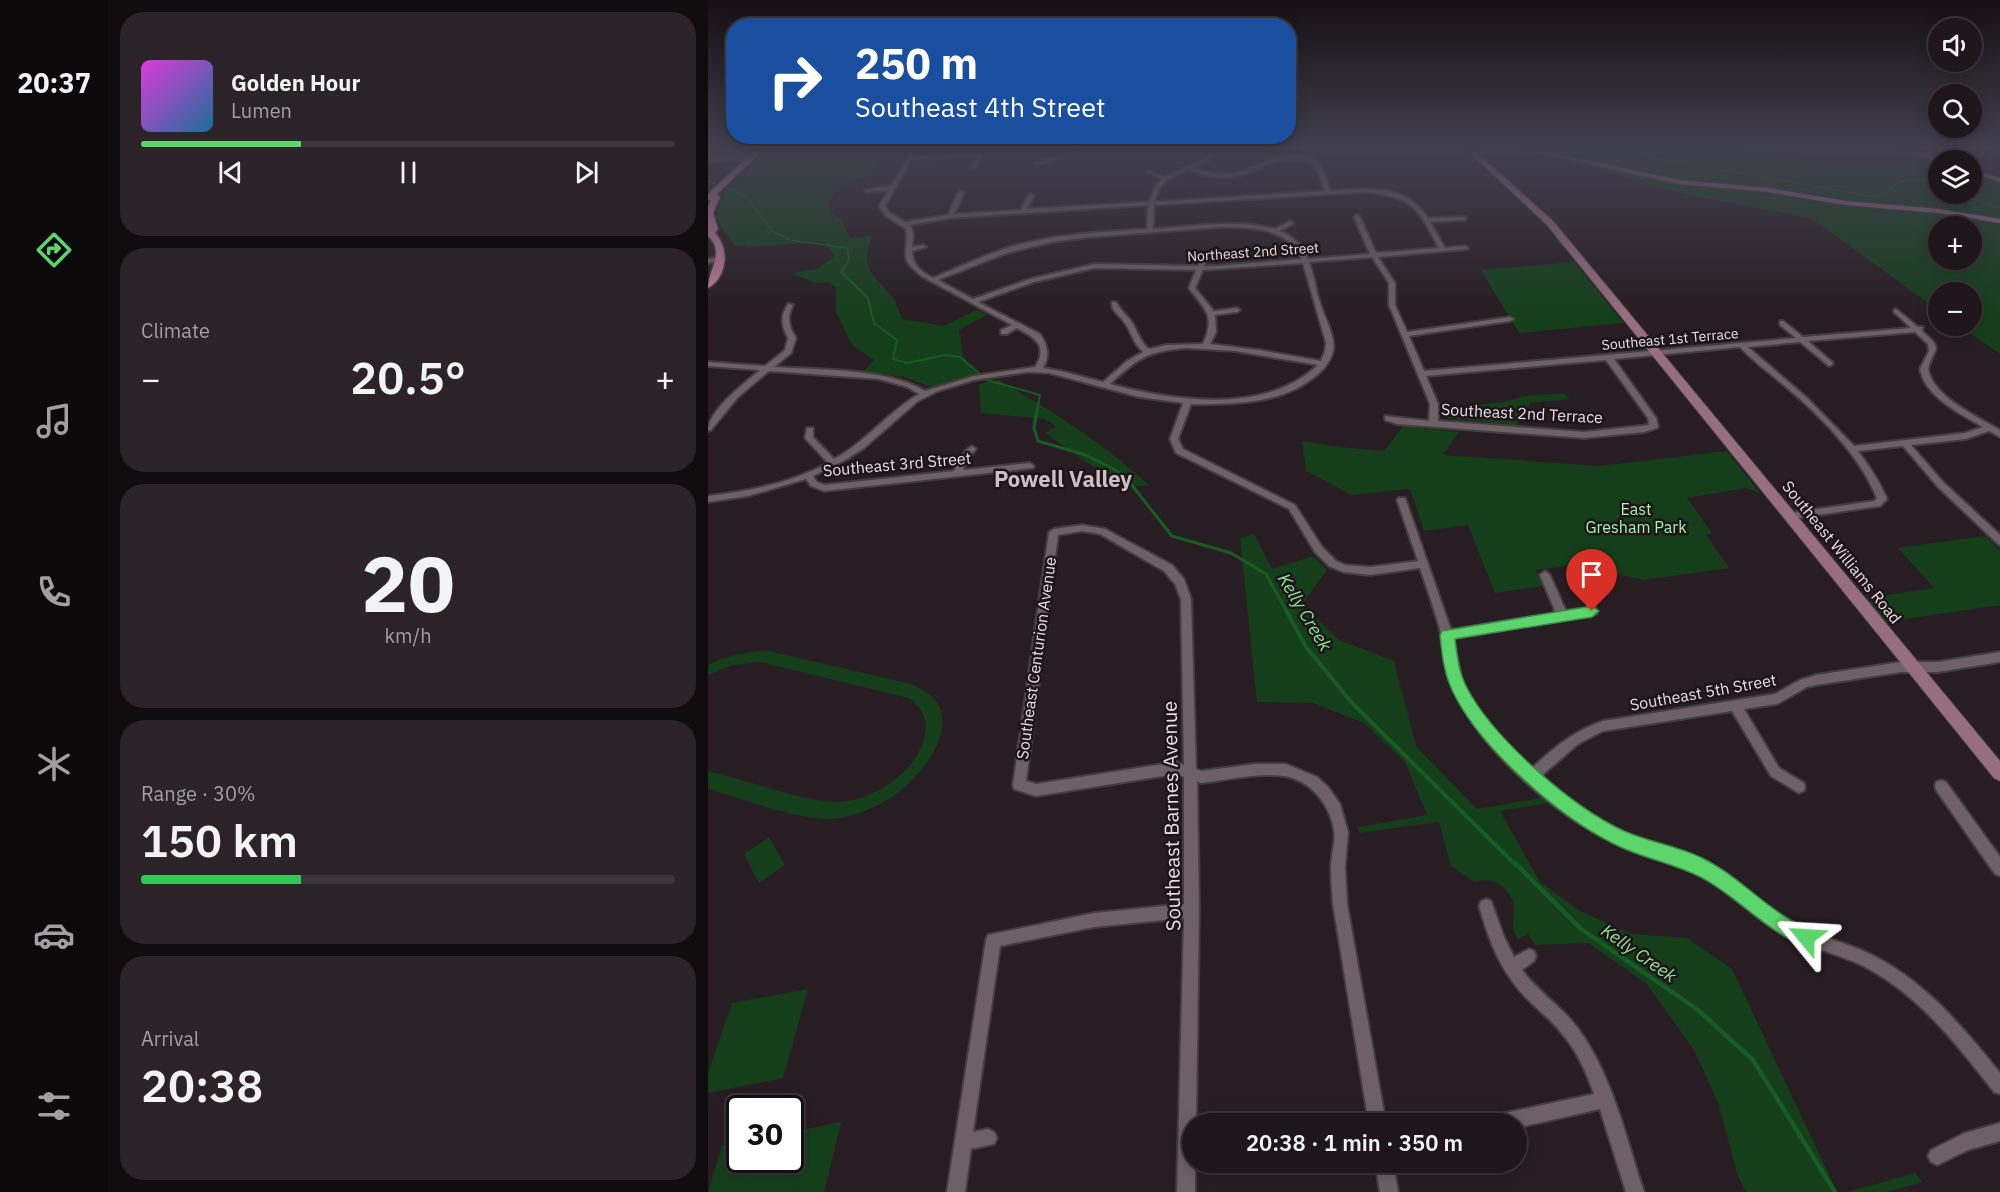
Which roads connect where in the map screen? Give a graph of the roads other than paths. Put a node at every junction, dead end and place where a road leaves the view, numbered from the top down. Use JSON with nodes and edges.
{"nodes":[{"id":1,"x":1151,"y":204,"type":"edge"},
{"id":2,"x":713,"y":205,"type":"edge"},
{"id":3,"x":883,"y":205,"type":"edge"},
{"id":4,"x":955,"y":205,"type":"edge"},
{"id":5,"x":1026,"y":205,"type":"edge"},
{"id":6,"x":1141,"y":205,"type":"edge"},
{"id":7,"x":1416,"y":205,"type":"edge"},
{"id":8,"x":1530,"y":205,"type":"edge"},
{"id":9,"x":1865,"y":205,"type":"edge"},
{"id":10,"x":1023,"y":212,"type":"junction"},
{"id":11,"x":950,"y":216,"type":"junction"},
{"id":12,"x":1357,"y":217,"type":"dead end"},
{"id":13,"x":1464,"y":218,"type":"dead end"},
{"id":14,"x":1426,"y":220,"type":"junction"},
{"id":15,"x":2000,"y":221,"type":"edge"},
{"id":16,"x":1290,"y":223,"type":"dead end"},
{"id":17,"x":905,"y":224,"type":"junction"},
{"id":18,"x":1150,"y":231,"type":"junction"},
{"id":19,"x":1276,"y":231,"type":"junction"},
{"id":20,"x":710,"y":233,"type":"edge"},
{"id":21,"x":1006,"y":241,"type":"dead end"},
{"id":22,"x":923,"y":247,"type":"dead end"},
{"id":23,"x":1014,"y":248,"type":"junction"},
{"id":24,"x":1466,"y":248,"type":"dead end"},
{"id":25,"x":907,"y":250,"type":"junction"},
{"id":26,"x":1443,"y":250,"type":"junction"},
{"id":27,"x":1374,"y":255,"type":"junction"},
{"id":28,"x":722,"y":259,"type":"junction"},
{"id":29,"x":1204,"y":259,"type":"dead end"},
{"id":30,"x":708,"y":261,"type":"edge"},
{"id":31,"x":1304,"y":261,"type":"junction"},
{"id":32,"x":1200,"y":269,"type":"junction"},
{"id":33,"x":933,"y":280,"type":"junction"},
{"id":34,"x":708,"y":285,"type":"edge"},
{"id":35,"x":960,"y":293,"type":"junction"},
{"id":36,"x":946,"y":300,"type":"dead end"},
{"id":37,"x":975,"y":301,"type":"junction"},
{"id":38,"x":1114,"y":303,"type":"dead end"},
{"id":39,"x":790,"y":304,"type":"dead end"},
{"id":40,"x":1237,"y":310,"type":"dead end"},
{"id":41,"x":1896,"y":311,"type":"dead end"},
{"id":42,"x":1212,"y":313,"type":"junction"},
{"id":43,"x":1510,"y":319,"type":"dead end"},
{"id":44,"x":1783,"y":322,"type":"dead end"},
{"id":45,"x":1018,"y":325,"type":"junction"},
{"id":46,"x":1920,"y":329,"type":"junction"},
{"id":47,"x":1004,"y":332,"type":"dead end"},
{"id":48,"x":1405,"y":334,"type":"junction"},
{"id":49,"x":1802,"y":340,"type":"junction"},
{"id":50,"x":1743,"y":346,"type":"junction"},
{"id":51,"x":1204,"y":348,"type":"junction"},
{"id":52,"x":1148,"y":352,"type":"junction"},
{"id":53,"x":1656,"y":353,"type":"junction"},
{"id":54,"x":708,"y":358,"type":"edge"},
{"id":55,"x":1609,"y":358,"type":"junction"},
{"id":56,"x":708,"y":364,"type":"edge"},
{"id":57,"x":1323,"y":364,"type":"junction"},
{"id":58,"x":1829,"y":364,"type":"dead end"},
{"id":59,"x":752,"y":366,"type":"junction"},
{"id":60,"x":767,"y":368,"type":"junction"},
{"id":61,"x":1038,"y":369,"type":"junction"},
{"id":62,"x":1422,"y":374,"type":"junction"},
{"id":63,"x":1103,"y":386,"type":"junction"},
{"id":64,"x":926,"y":394,"type":"junction"},
{"id":65,"x":1188,"y":401,"type":"junction"},
{"id":66,"x":1388,"y":418,"type":"dead end"},
{"id":67,"x":1433,"y":424,"type":"junction"},
{"id":68,"x":1990,"y":428,"type":"junction"},
{"id":69,"x":708,"y":429,"type":"edge"},
{"id":70,"x":810,"y":430,"type":"dead end"},
{"id":71,"x":2000,"y":434,"type":"edge"},
{"id":72,"x":1905,"y":443,"type":"junction"},
{"id":73,"x":972,"y":449,"type":"dead end"},
{"id":74,"x":1851,"y":449,"type":"junction"},
{"id":75,"x":833,"y":463,"type":"junction"},
{"id":76,"x":1030,"y":466,"type":"dead end"},
{"id":77,"x":957,"y":474,"type":"junction"},
{"id":78,"x":808,"y":475,"type":"junction"},
{"id":79,"x":708,"y":499,"type":"edge"},
{"id":80,"x":1402,"y":500,"type":"dead end"},
{"id":81,"x":1790,"y":516,"type":"junction"},
{"id":82,"x":1054,"y":531,"type":"joint"},
{"id":83,"x":2000,"y":541,"type":"edge"},
{"id":84,"x":1422,"y":564,"type":"junction"},
{"id":85,"x":1545,"y":575,"type":"dead end"},
{"id":86,"x":1592,"y":611,"type":"dead end"},
{"id":87,"x":1563,"y":616,"type":"junction"},
{"id":88,"x":1447,"y":635,"type":"junction"},
{"id":89,"x":2000,"y":657,"type":"edge"},
{"id":90,"x":1913,"y":667,"type":"junction"},
{"id":91,"x":1735,"y":705,"type":"junction"},
{"id":92,"x":2000,"y":773,"type":"edge"},
{"id":93,"x":1192,"y":774,"type":"junction"},
{"id":94,"x":1532,"y":776,"type":"junction"},
{"id":95,"x":1941,"y":786,"type":"dead end"},
{"id":96,"x":1799,"y":787,"type":"dead end"},
{"id":97,"x":1999,"y":867,"type":"edge"},
{"id":98,"x":1486,"y":906,"type":"dead end"},
{"id":99,"x":1192,"y":910,"type":"junction"},
{"id":100,"x":1529,"y":956,"type":"dead end"},
{"id":101,"x":1510,"y":968,"type":"junction"},
{"id":102,"x":2000,"y":1086,"type":"edge"},
{"id":103,"x":1604,"y":1100,"type":"junction"},
{"id":104,"x":1376,"y":1113,"type":"edge"},
{"id":105,"x":1527,"y":1117,"type":"edge"},
{"id":106,"x":2000,"y":1132,"type":"edge"},
{"id":107,"x":988,"y":1137,"type":"dead end"},
{"id":108,"x":963,"y":1142,"type":"junction"},
{"id":109,"x":1937,"y":1156,"type":"dead end"},
{"id":110,"x":1386,"y":1173,"type":"edge"},
{"id":111,"x":956,"y":1192,"type":"edge"},
{"id":112,"x":1186,"y":1192,"type":"edge"},
{"id":113,"x":1389,"y":1192,"type":"edge"},
{"id":114,"x":1635,"y":1192,"type":"edge"}],
"edges":[{"from":1,"to":18,"type":"street"},
{"from":2,"to":20,"type":"main road"},
{"from":3,"to":17,"type":"street"},
{"from":4,"to":11,"type":"street"},
{"from":5,"to":10,"type":"street"},
{"from":6,"to":10,"type":"street"},
{"from":7,"to":14,"type":"street"},
{"from":8,"to":53,"type":"street","name":"Southeast Williams Road"},
{"from":9,"to":15,"type":"street"},
{"from":10,"to":11,"type":"street"},
{"from":11,"to":17,"type":"street"},
{"from":12,"to":27,"type":"street"},
{"from":13,"to":14,"type":"street"},
{"from":14,"to":26,"type":"street"},
{"from":16,"to":19,"type":"street"},
{"from":17,"to":25,"type":"street"},
{"from":18,"to":19,"type":"street"},
{"from":18,"to":23,"type":"street"},
{"from":19,"to":31,"type":"street"},
{"from":20,"to":28,"type":"main road"},
{"from":21,"to":23,"type":"street"},
{"from":22,"to":25,"type":"street"},
{"from":23,"to":33,"type":"street"},
{"from":24,"to":26,"type":"street","name":"Northeast 2nd Street"},
{"from":25,"to":33,"type":"street"},
{"from":26,"to":27,"type":"street","name":"Northeast 2nd Street"},
{"from":27,"to":31,"type":"street","name":"Northeast 2nd Street"},
{"from":27,"to":48,"type":"street"},
{"from":28,"to":30,"type":"street"},
{"from":28,"to":34,"type":"main road"},
{"from":29,"to":32,"type":"street"},
{"from":31,"to":32,"type":"street","name":"Northeast 2nd Street"},
{"from":31,"to":57,"type":"street"},
{"from":32,"to":37,"type":"street","name":"Northeast 2nd Street"},
{"from":32,"to":42,"type":"street"},
{"from":33,"to":35,"type":"street"},
{"from":35,"to":36,"type":"street"},
{"from":35,"to":37,"type":"street"},
{"from":37,"to":45,"type":"street"},
{"from":38,"to":52,"type":"street"},
{"from":39,"to":60,"type":"street"},
{"from":40,"to":42,"type":"street"},
{"from":41,"to":46,"type":"street"},
{"from":42,"to":51,"type":"street"},
{"from":43,"to":48,"type":"street"},
{"from":44,"to":49,"type":"street"},
{"from":45,"to":47,"type":"street"},
{"from":45,"to":61,"type":"street"},
{"from":46,"to":49,"type":"street","name":"Southeast 1st Terrace"},
{"from":46,"to":68,"type":"street"},
{"from":48,"to":62,"type":"street"},
{"from":49,"to":50,"type":"street","name":"Southeast 1st Terrace"},
{"from":49,"to":58,"type":"street"},
{"from":50,"to":53,"type":"street","name":"Southeast 1st Terrace"},
{"from":50,"to":74,"type":"street"},
{"from":51,"to":52,"type":"street"},
{"from":51,"to":57,"type":"street"},
{"from":52,"to":63,"type":"street"},
{"from":53,"to":55,"type":"street","name":"Southeast 1st Terrace"},
{"from":53,"to":81,"type":"street","name":"Southeast Williams Road"},
{"from":54,"to":59,"type":"street"},
{"from":55,"to":62,"type":"street","name":"Southeast 1st Terrace"},
{"from":55,"to":67,"type":"street","name":"Southeast 2nd Terrace"},
{"from":56,"to":59,"type":"street"},
{"from":57,"to":65,"type":"street"},
{"from":59,"to":60,"type":"street"},
{"from":60,"to":64,"type":"street"},
{"from":60,"to":69,"type":"street"},
{"from":61,"to":63,"type":"street"},
{"from":61,"to":64,"type":"street"},
{"from":62,"to":67,"type":"street"},
{"from":63,"to":65,"type":"street"},
{"from":64,"to":75,"type":"street"},
{"from":65,"to":84,"type":"street"},
{"from":66,"to":67,"type":"street","name":"Southeast 2nd Terrace"},
{"from":68,"to":71,"type":"street"},
{"from":68,"to":72,"type":"street"},
{"from":70,"to":75,"type":"street"},
{"from":72,"to":74,"type":"street"},
{"from":72,"to":83,"type":"street"},
{"from":73,"to":77,"type":"street"},
{"from":74,"to":81,"type":"street"},
{"from":75,"to":78,"type":"street"},
{"from":76,"to":77,"type":"street","name":"Southeast 3rd Street"},
{"from":77,"to":78,"type":"street","name":"Southeast 3rd Street"},
{"from":78,"to":79,"type":"street"},
{"from":80,"to":84,"type":"street"},
{"from":81,"to":90,"type":"street","name":"Southeast Williams Road"},
{"from":82,"to":93,"type":"street","name":"Southeast Barnes Avenue"},
{"from":82,"to":93,"type":"street","name":"Southeast Centurion Avenue"},
{"from":84,"to":88,"type":"street"},
{"from":85,"to":87,"type":"street"},
{"from":86,"to":87,"type":"street"},
{"from":87,"to":88,"type":"street"},
{"from":88,"to":94,"type":"street"},
{"from":89,"to":90,"type":"street","name":"Southeast 5th Street"},
{"from":90,"to":91,"type":"street","name":"Southeast 5th Street"},
{"from":90,"to":92,"type":"street","name":"Southeast Williams Road"},
{"from":91,"to":94,"type":"street","name":"Southeast 5th Street"},
{"from":91,"to":96,"type":"street"},
{"from":93,"to":99,"type":"street","name":"Southeast Barnes Avenue"},
{"from":93,"to":104,"type":"street"},
{"from":94,"to":102,"type":"street"},
{"from":95,"to":97,"type":"street"},
{"from":98,"to":101,"type":"street"},
{"from":99,"to":108,"type":"street"},
{"from":99,"to":112,"type":"street","name":"Southeast Barnes Avenue"},
{"from":100,"to":101,"type":"street"},
{"from":101,"to":103,"type":"street"},
{"from":103,"to":105,"type":"street"},
{"from":103,"to":114,"type":"street"},
{"from":106,"to":109,"type":"street"},
{"from":107,"to":108,"type":"street"},
{"from":108,"to":111,"type":"street"},
{"from":110,"to":113,"type":"street"}]}
